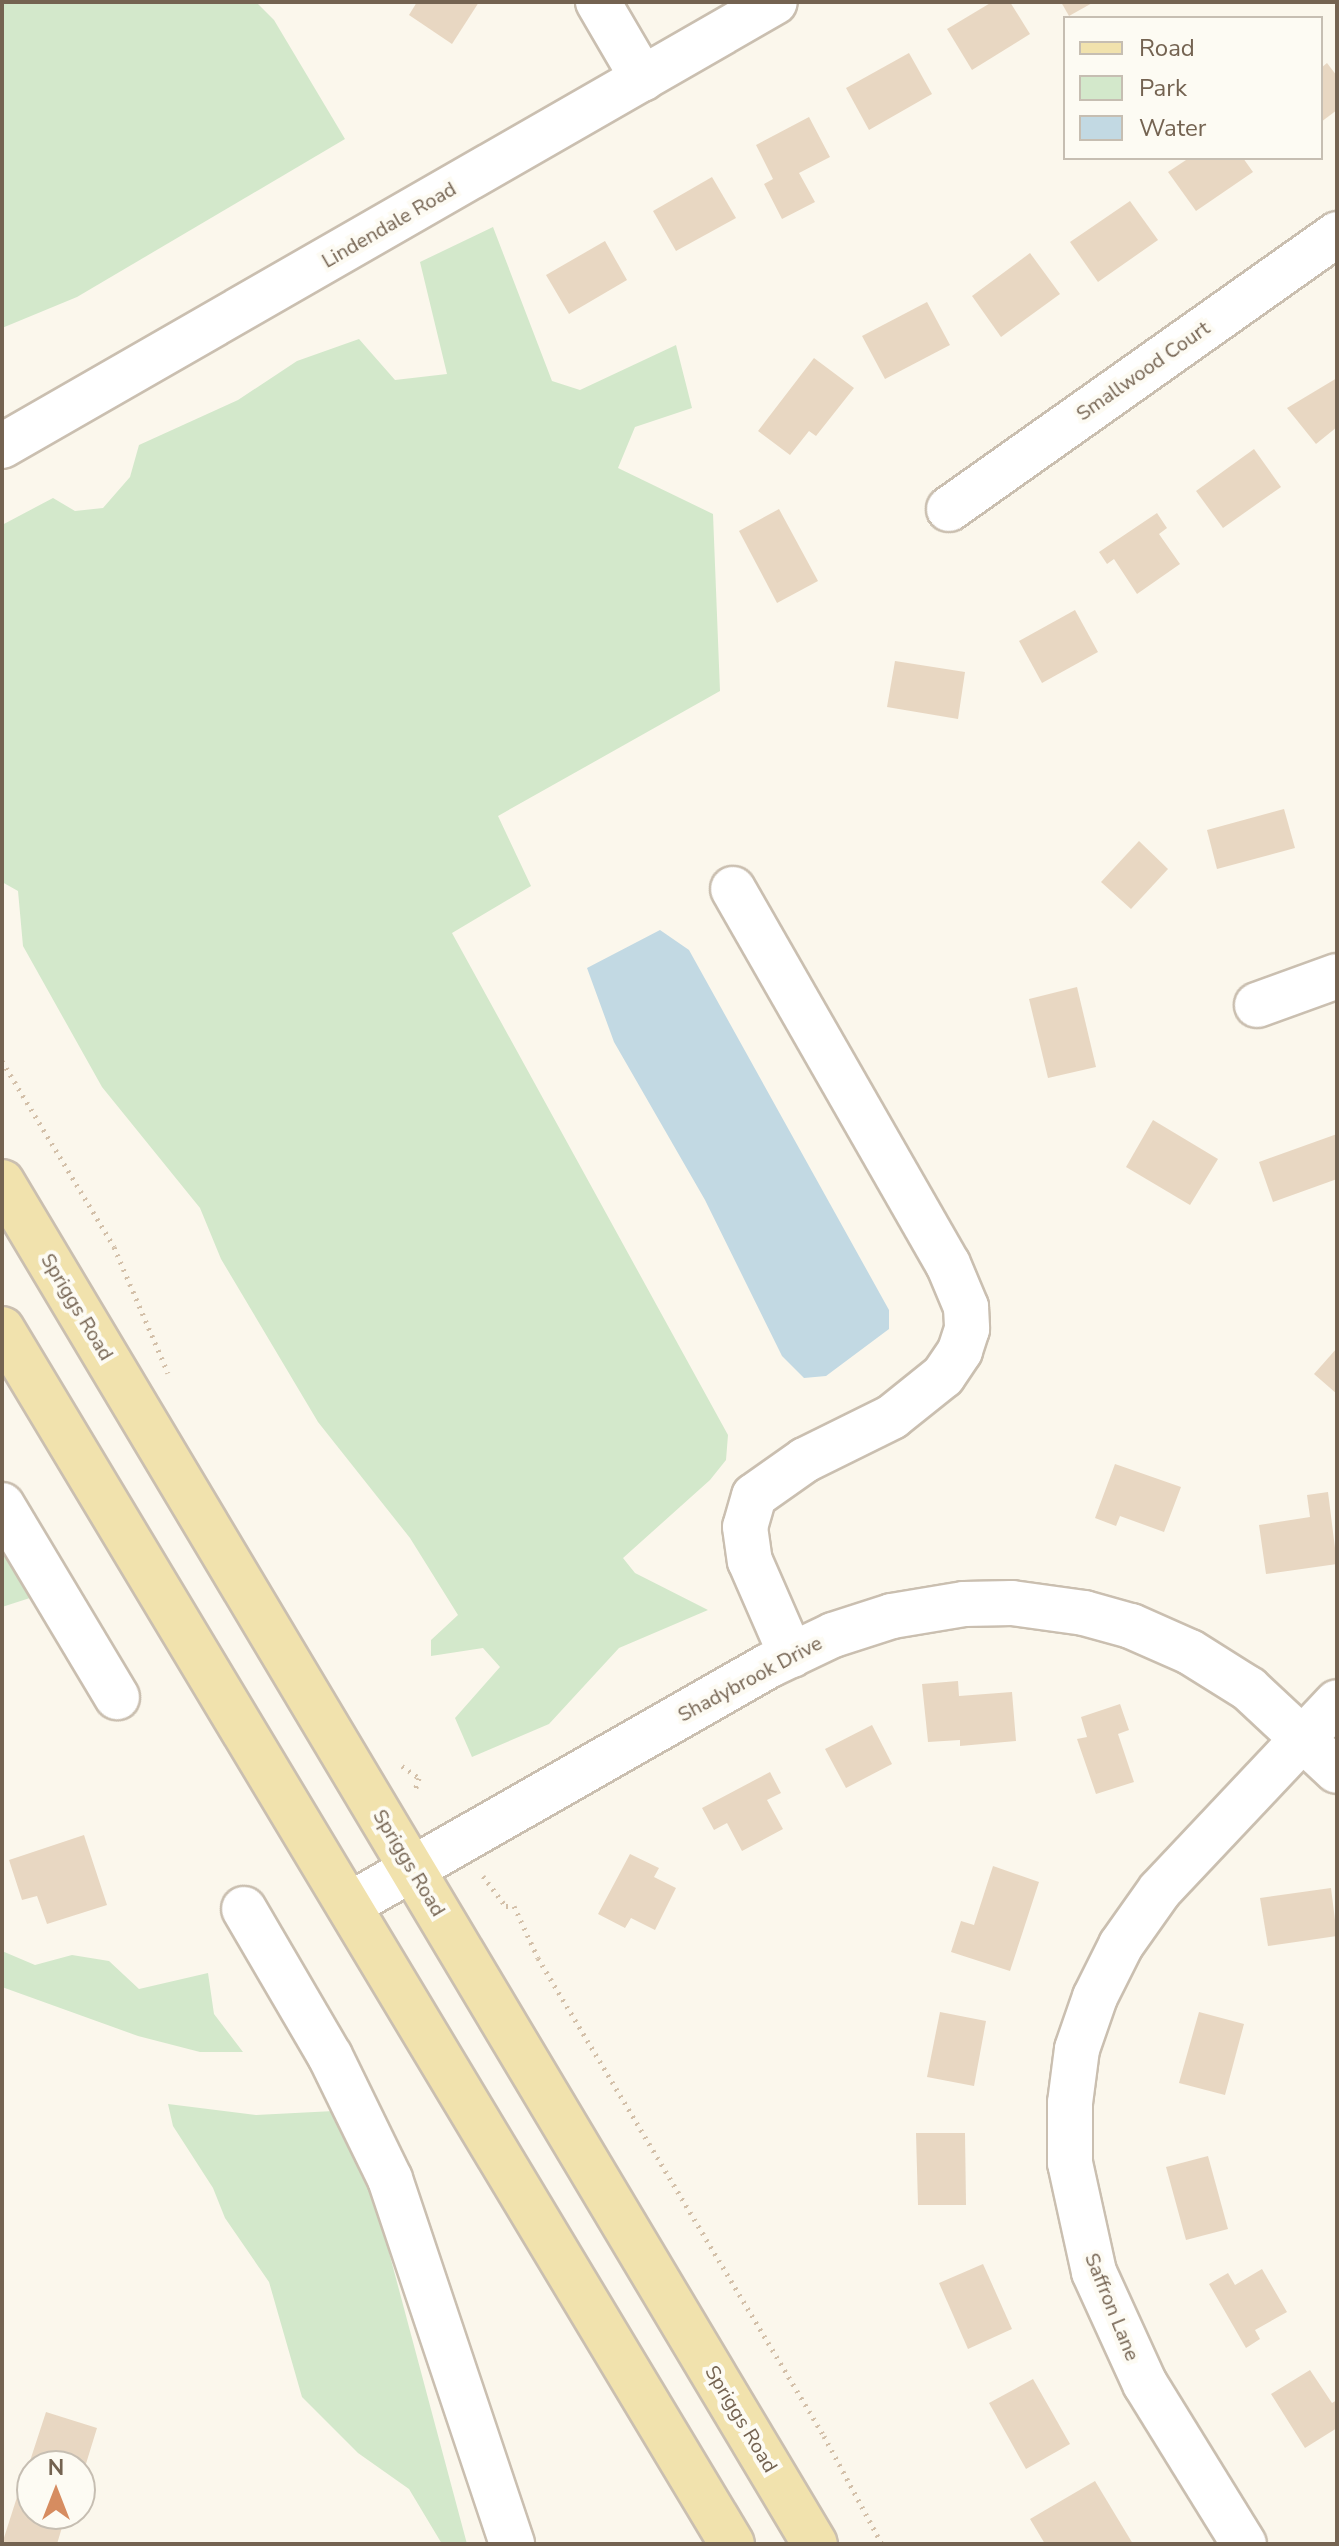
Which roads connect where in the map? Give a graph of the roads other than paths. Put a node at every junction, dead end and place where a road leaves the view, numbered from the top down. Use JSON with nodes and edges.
{"nodes":[{"id":1,"x":598,"y":2,"type":"edge"},
{"id":2,"x":775,"y":2,"type":"edge"},
{"id":3,"x":643,"y":79,"type":"junction"},
{"id":4,"x":1337,"y":234,"type":"edge"},
{"id":5,"x":2,"y":446,"type":"edge"},
{"id":6,"x":949,"y":509,"type":"dead end"},
{"id":7,"x":733,"y":889,"type":"dead end"},
{"id":8,"x":1337,"y":976,"type":"edge"},
{"id":9,"x":1257,"y":1005,"type":"dead end"},
{"id":10,"x":2,"y":1182,"type":"edge"},
{"id":11,"x":2,"y":1329,"type":"edge"},
{"id":12,"x":2,"y":1505,"type":"edge"},
{"id":13,"x":791,"y":1655,"type":"junction"},
{"id":14,"x":117,"y":1697,"type":"dead end"},
{"id":15,"x":1337,"y":1702,"type":"edge"},
{"id":16,"x":1305,"y":1737,"type":"junction"},
{"id":17,"x":1337,"y":1771,"type":"edge"},
{"id":18,"x":412,"y":1868,"type":"junction"},
{"id":19,"x":349,"y":1905,"type":"junction"},
{"id":20,"x":244,"y":1909,"type":"dead end"},
{"id":21,"x":512,"y":2544,"type":"edge"},
{"id":22,"x":732,"y":2544,"type":"edge"},
{"id":23,"x":815,"y":2544,"type":"edge"},
{"id":24,"x":1244,"y":2544,"type":"edge"}],
"edges":[{"from":1,"to":3,"type":"street"},
{"from":2,"to":3,"type":"street","name":"Lindendale Road"},
{"from":3,"to":5,"type":"street","name":"Lindendale Road"},
{"from":4,"to":6,"type":"street","name":"Smallwood Court"},
{"from":7,"to":13,"type":"street"},
{"from":8,"to":9,"type":"street"},
{"from":10,"to":18,"type":"main road","name":"Spriggs Road"},
{"from":11,"to":19,"type":"main road"},
{"from":12,"to":14,"type":"street"},
{"from":13,"to":16,"type":"street","name":"Shadybrook Drive"},
{"from":13,"to":18,"type":"street","name":"Shadybrook Drive"},
{"from":15,"to":16,"type":"street","name":"Saffron Lane"},
{"from":16,"to":17,"type":"street","name":"Shadybrook Drive"},
{"from":16,"to":24,"type":"street","name":"Saffron Lane"},
{"from":18,"to":19,"type":"street","name":"Shadybrook Drive"},
{"from":18,"to":23,"type":"main road","name":"Spriggs Road"},
{"from":19,"to":22,"type":"main road"},
{"from":20,"to":21,"type":"street"}]}
